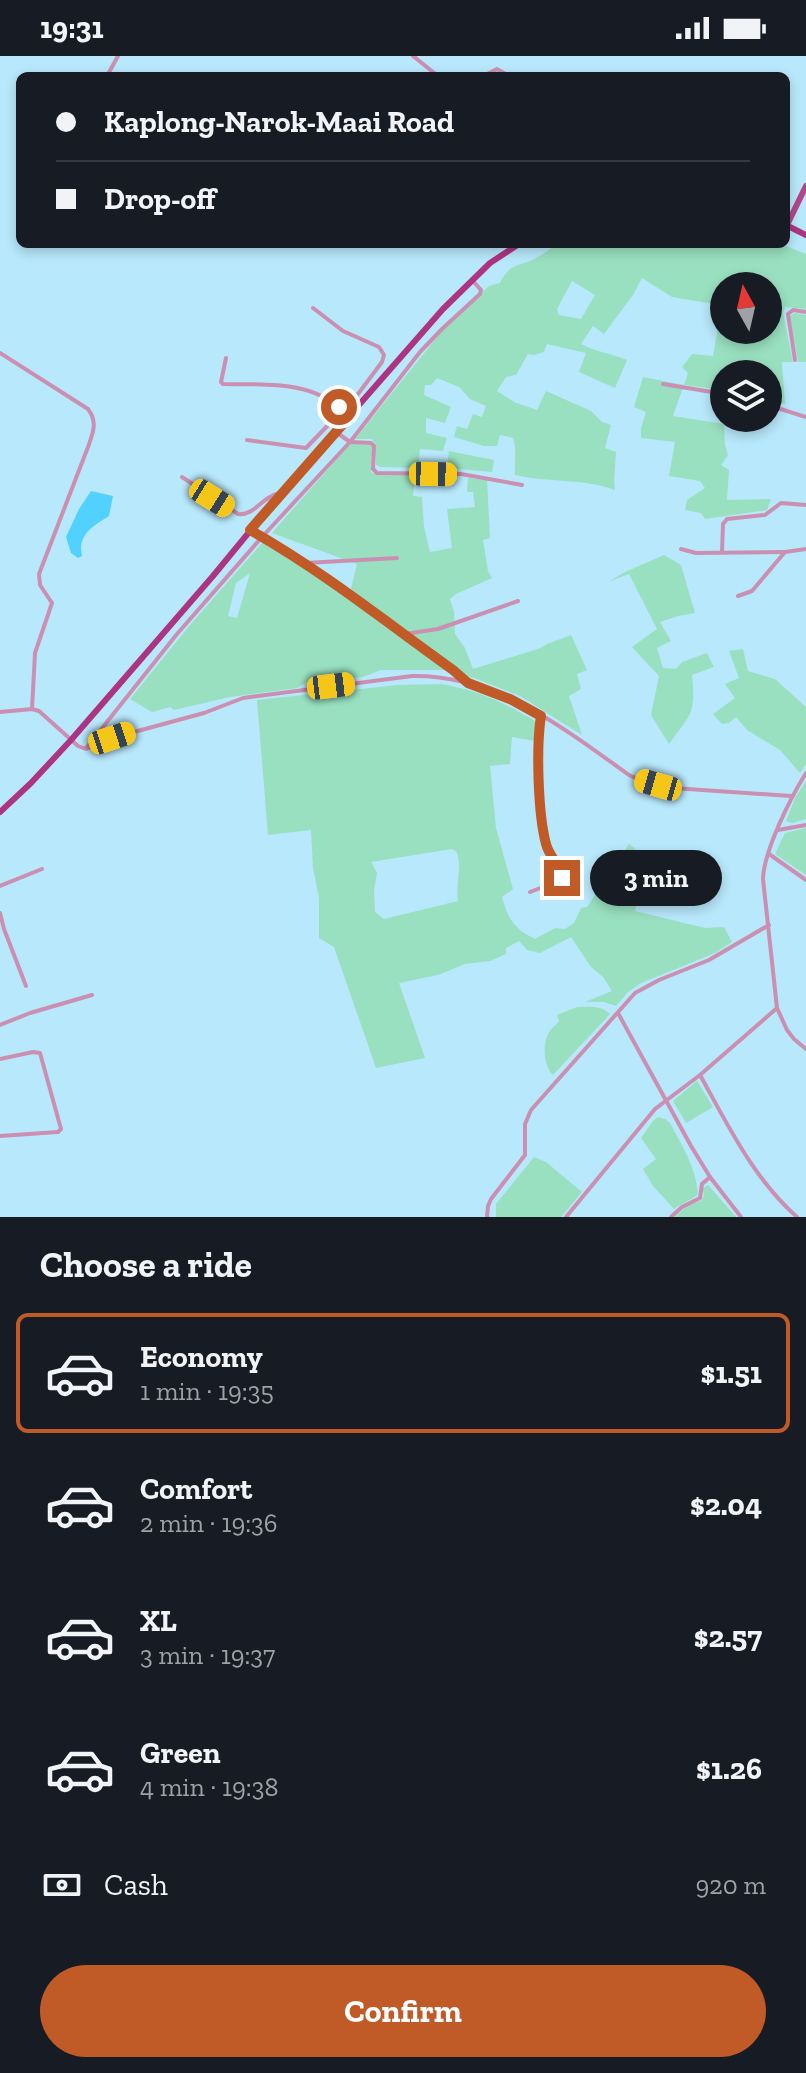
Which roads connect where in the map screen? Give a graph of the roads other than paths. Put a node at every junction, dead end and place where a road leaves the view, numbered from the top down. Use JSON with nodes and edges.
{"nodes":[{"id":1,"x":413,"y":56,"type":"edge"},
{"id":2,"x":433,"y":72,"type":"edge"},
{"id":3,"x":806,"y":186,"type":"edge"},
{"id":4,"x":790,"y":219,"type":"edge"},
{"id":5,"x":513,"y":248,"type":"edge"},
{"id":6,"x":472,"y":280,"type":"junction"},
{"id":7,"x":313,"y":308,"type":"dead end"},
{"id":8,"x":443,"y":309,"type":"junction"},
{"id":9,"x":806,"y":312,"type":"edge"},
{"id":10,"x":453,"y":318,"type":"junction"},
{"id":11,"x":0,"y":353,"type":"edge"},
{"id":12,"x":226,"y":358,"type":"dead end"},
{"id":13,"x":795,"y":360,"type":"dead end"},
{"id":14,"x":663,"y":384,"type":"dead end"},
{"id":15,"x":710,"y":392,"type":"edge"},
{"id":16,"x":782,"y":409,"type":"edge"},
{"id":17,"x":343,"y":410,"type":"junction"},
{"id":18,"x":350,"y":416,"type":"junction"},
{"id":19,"x":806,"y":417,"type":"edge"},
{"id":20,"x":336,"y":432,"type":"junction"},
{"id":21,"x":247,"y":440,"type":"dead end"},
{"id":22,"x":350,"y":442,"type":"junction"},
{"id":23,"x":182,"y":477,"type":"dead end"},
{"id":24,"x":522,"y":485,"type":"dead end"},
{"id":25,"x":283,"y":492,"type":"junction"},
{"id":26,"x":806,"y":505,"type":"edge"},
{"id":27,"x":250,"y":530,"type":"junction"},
{"id":28,"x":262,"y":537,"type":"junction"},
{"id":29,"x":681,"y":549,"type":"dead end"},
{"id":30,"x":806,"y":549,"type":"edge"},
{"id":31,"x":722,"y":552,"type":"junction"},
{"id":32,"x":785,"y":552,"type":"junction"},
{"id":33,"x":397,"y":558,"type":"dead end"},
{"id":34,"x":302,"y":563,"type":"junction"},
{"id":35,"x":738,"y":596,"type":"dead end"},
{"id":36,"x":518,"y":601,"type":"dead end"},
{"id":37,"x":169,"y":626,"type":"junction"},
{"id":38,"x":177,"y":634,"type":"junction"},
{"id":39,"x":403,"y":634,"type":"junction"},
{"id":40,"x":468,"y":683,"type":"junction"},
{"id":41,"x":32,"y":709,"type":"junction"},
{"id":42,"x":0,"y":712,"type":"edge"},
{"id":43,"x":541,"y":716,"type":"junction"},
{"id":44,"x":71,"y":740,"type":"junction"},
{"id":45,"x":86,"y":749,"type":"junction"},
{"id":46,"x":806,"y":773,"type":"edge"},
{"id":47,"x":791,"y":796,"type":"junction"},
{"id":48,"x":0,"y":812,"type":"edge"},
{"id":49,"x":806,"y":825,"type":"edge"},
{"id":50,"x":778,"y":830,"type":"junction"},
{"id":51,"x":769,"y":854,"type":"junction"},
{"id":52,"x":42,"y":869,"type":"dead end"},
{"id":53,"x":806,"y":880,"type":"edge"},
{"id":54,"x":0,"y":886,"type":"edge"},
{"id":55,"x":530,"y":892,"type":"dead end"},
{"id":56,"x":0,"y":913,"type":"edge"},
{"id":57,"x":769,"y":925,"type":"junction"},
{"id":58,"x":26,"y":986,"type":"dead end"},
{"id":59,"x":92,"y":995,"type":"dead end"},
{"id":60,"x":777,"y":1008,"type":"junction"},
{"id":61,"x":618,"y":1013,"type":"junction"},
{"id":62,"x":0,"y":1025,"type":"edge"},
{"id":63,"x":806,"y":1049,"type":"edge"},
{"id":64,"x":0,"y":1059,"type":"edge"},
{"id":65,"x":700,"y":1075,"type":"junction"},
{"id":66,"x":667,"y":1100,"type":"junction"},
{"id":67,"x":0,"y":1136,"type":"edge"},
{"id":68,"x":710,"y":1177,"type":"junction"},
{"id":69,"x":487,"y":1217,"type":"edge"},
{"id":70,"x":566,"y":1217,"type":"edge"},
{"id":71,"x":671,"y":1217,"type":"edge"},
{"id":72,"x":741,"y":1217,"type":"edge"},
{"id":73,"x":797,"y":1217,"type":"edge"}],
"edges":[{"from":1,"to":2,"type":"street"},
{"from":3,"to":4,"type":"main road"},
{"from":5,"to":6,"type":"highway"},
{"from":6,"to":8,"type":"highway"},
{"from":6,"to":10,"type":"street"},
{"from":7,"to":17,"type":"street"},
{"from":8,"to":10,"type":"street"},
{"from":8,"to":18,"type":"highway"},
{"from":9,"to":13,"type":"street"},
{"from":10,"to":22,"type":"street"},
{"from":11,"to":41,"type":"street"},
{"from":12,"to":17,"type":"street"},
{"from":14,"to":15,"type":"street"},
{"from":16,"to":19,"type":"street"},
{"from":17,"to":18,"type":"street"},
{"from":17,"to":21,"type":"street"},
{"from":18,"to":20,"type":"highway"},
{"from":20,"to":22,"type":"street"},
{"from":20,"to":25,"type":"highway"},
{"from":22,"to":24,"type":"street"},
{"from":22,"to":28,"type":"street"},
{"from":23,"to":25,"type":"street"},
{"from":25,"to":27,"type":"highway"},
{"from":26,"to":31,"type":"street"},
{"from":27,"to":28,"type":"street"},
{"from":27,"to":37,"type":"highway"},
{"from":28,"to":34,"type":"street"},
{"from":28,"to":38,"type":"street"},
{"from":29,"to":31,"type":"street"},
{"from":30,"to":32,"type":"street"},
{"from":31,"to":32,"type":"street"},
{"from":32,"to":35,"type":"street"},
{"from":33,"to":34,"type":"street"},
{"from":34,"to":39,"type":"street"},
{"from":36,"to":39,"type":"street"},
{"from":37,"to":38,"type":"street"},
{"from":37,"to":44,"type":"highway"},
{"from":38,"to":45,"type":"street"},
{"from":39,"to":40,"type":"street"},
{"from":40,"to":43,"type":"street"},
{"from":40,"to":45,"type":"street"},
{"from":41,"to":42,"type":"street"},
{"from":41,"to":44,"type":"street"},
{"from":43,"to":47,"type":"street"},
{"from":43,"to":55,"type":"street"},
{"from":44,"to":45,"type":"street"},
{"from":44,"to":48,"type":"highway"},
{"from":46,"to":47,"type":"street"},
{"from":47,"to":50,"type":"street"},
{"from":49,"to":50,"type":"street"},
{"from":50,"to":51,"type":"street"},
{"from":51,"to":53,"type":"street"},
{"from":51,"to":57,"type":"street"},
{"from":52,"to":54,"type":"street"},
{"from":56,"to":58,"type":"street"},
{"from":57,"to":60,"type":"street"},
{"from":57,"to":61,"type":"street"},
{"from":59,"to":62,"type":"street"},
{"from":60,"to":63,"type":"street"},
{"from":60,"to":65,"type":"street"},
{"from":61,"to":66,"type":"street"},
{"from":61,"to":69,"type":"street"},
{"from":64,"to":67,"type":"street"},
{"from":65,"to":66,"type":"street"},
{"from":65,"to":73,"type":"street"},
{"from":66,"to":68,"type":"street"},
{"from":66,"to":70,"type":"street"},
{"from":68,"to":71,"type":"street"},
{"from":68,"to":72,"type":"street"}]}
